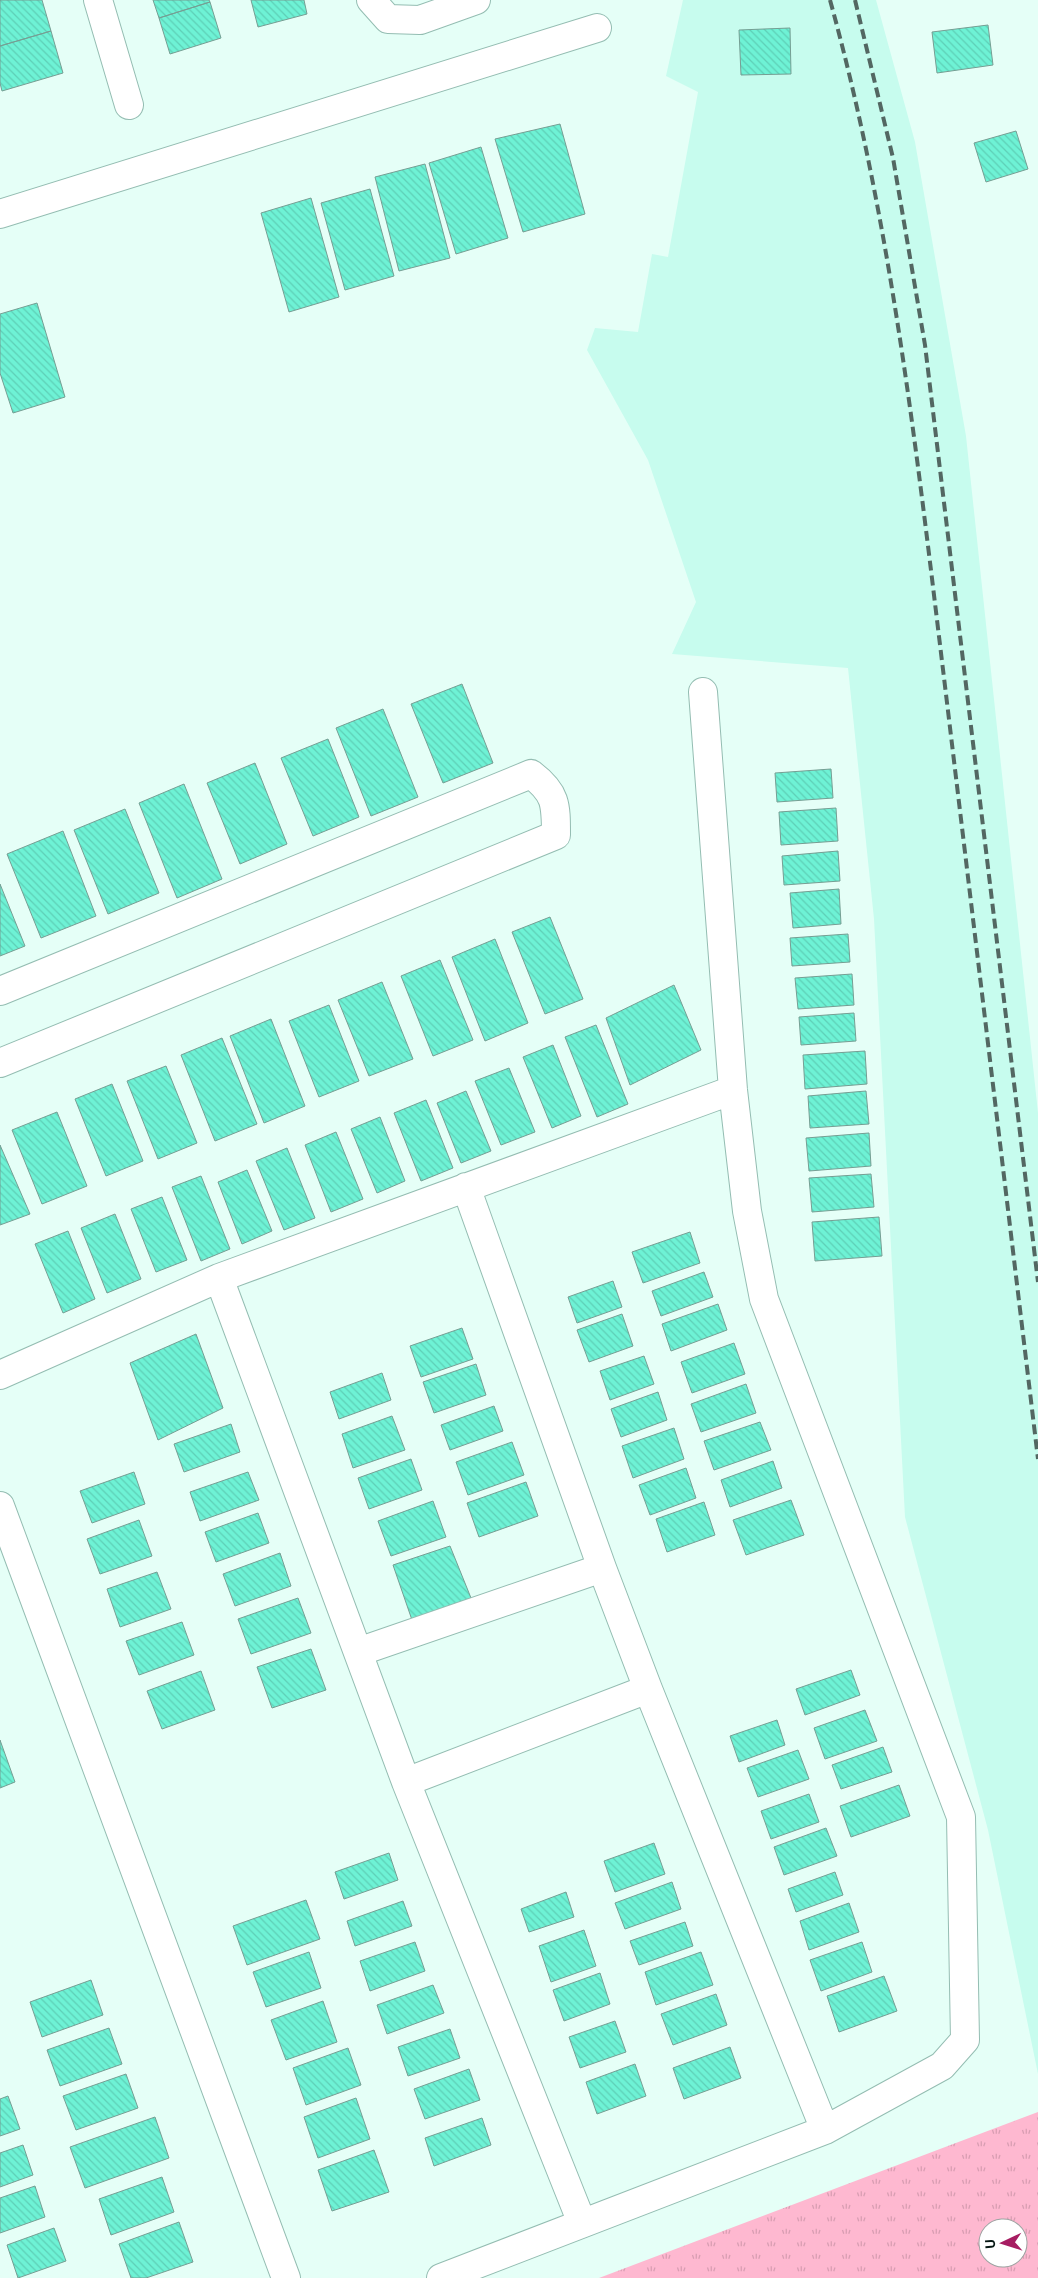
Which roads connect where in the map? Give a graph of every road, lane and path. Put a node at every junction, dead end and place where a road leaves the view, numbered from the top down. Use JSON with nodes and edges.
{"nodes":[{"id":1,"x":98,"y":0,"type":"edge"},
{"id":2,"x":371,"y":0,"type":"edge"},
{"id":3,"x":476,"y":0,"type":"edge"},
{"id":4,"x":597,"y":28,"type":"dead end"},
{"id":5,"x":129,"y":105,"type":"dead end"},
{"id":6,"x":0,"y":214,"type":"edge"},
{"id":7,"x":703,"y":692,"type":"dead end"},
{"id":8,"x":0,"y":991,"type":"edge"},
{"id":9,"x":0,"y":1063,"type":"edge"},
{"id":10,"x":733,"y":1090,"type":"junction"},
{"id":11,"x":466,"y":1187,"type":"junction"},
{"id":12,"x":218,"y":1278,"type":"junction"},
{"id":13,"x":0,"y":1375,"type":"edge"},
{"id":14,"x":0,"y":1506,"type":"edge"},
{"id":15,"x":602,"y":1568,"type":"junction"},
{"id":16,"x":358,"y":1652,"type":"junction"},
{"id":17,"x":648,"y":1689,"type":"junction"},
{"id":18,"x":406,"y":1782,"type":"junction"},
{"id":19,"x":825,"y":2130,"type":"junction"},
{"id":20,"x":582,"y":2223,"type":"junction"},
{"id":21,"x":286,"y":2278,"type":"edge"},
{"id":22,"x":441,"y":2278,"type":"edge"}],
"edges":[{"from":1,"to":5,"type":"street"},
{"from":2,"to":3,"type":"street"},
{"from":4,"to":6,"type":"street"},
{"from":7,"to":10,"type":"street"},
{"from":8,"to":9,"type":"street"},
{"from":10,"to":11,"type":"street"},
{"from":10,"to":19,"type":"street"},
{"from":11,"to":12,"type":"street"},
{"from":11,"to":15,"type":"street"},
{"from":12,"to":13,"type":"street"},
{"from":12,"to":16,"type":"street"},
{"from":14,"to":21,"type":"street"},
{"from":15,"to":16,"type":"street"},
{"from":15,"to":17,"type":"street"},
{"from":16,"to":18,"type":"street"},
{"from":17,"to":18,"type":"street"},
{"from":17,"to":19,"type":"street"},
{"from":18,"to":20,"type":"street"},
{"from":19,"to":20,"type":"street"},
{"from":20,"to":22,"type":"street"}]}
